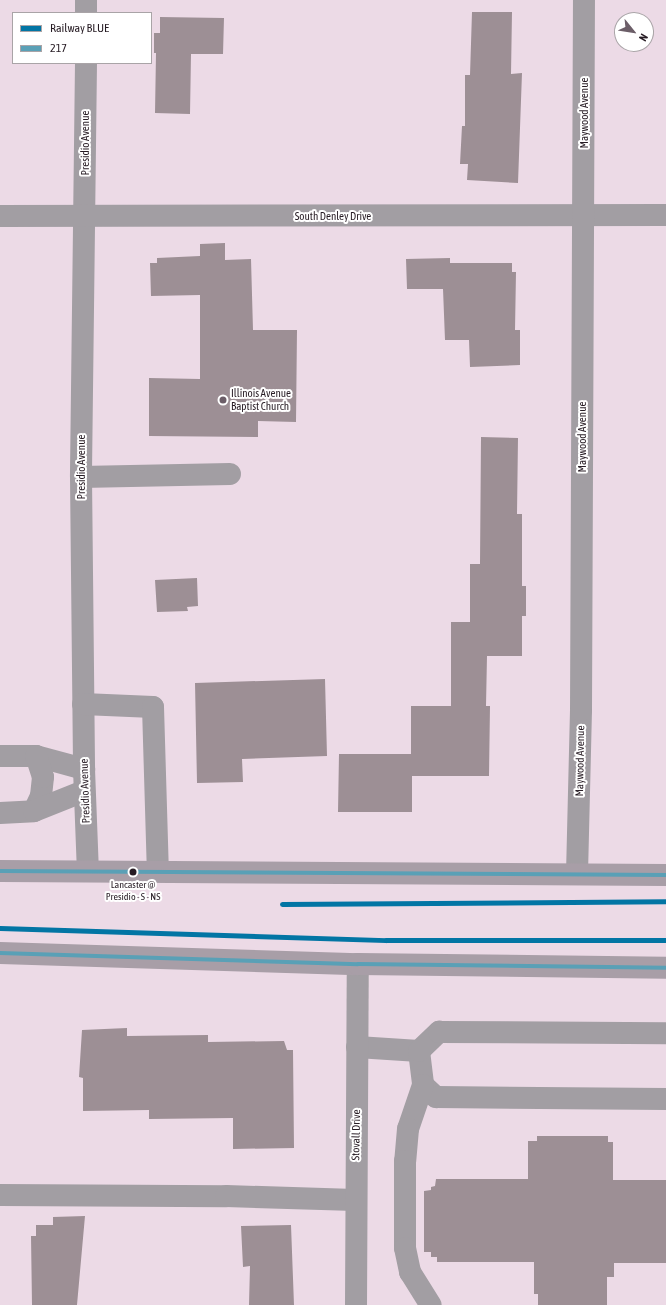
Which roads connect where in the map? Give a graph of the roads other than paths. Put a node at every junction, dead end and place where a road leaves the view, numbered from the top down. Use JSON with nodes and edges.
{"nodes":[{"id":1,"x":86,"y":0,"type":"edge"},
{"id":2,"x":584,"y":0,"type":"edge"},
{"id":3,"x":86,"y":12,"type":"edge"},
{"id":4,"x":86,"y":64,"type":"edge"},
{"id":5,"x":584,"y":214,"type":"junction"},
{"id":6,"x":666,"y":215,"type":"edge"},
{"id":7,"x":0,"y":216,"type":"edge"},
{"id":8,"x":85,"y":217,"type":"junction"},
{"id":9,"x":230,"y":474,"type":"dead end"},
{"id":10,"x":81,"y":477,"type":"junction"},
{"id":11,"x":83,"y":704,"type":"junction"},
{"id":12,"x":0,"y":756,"type":"edge"},
{"id":13,"x":36,"y":756,"type":"junction"},
{"id":14,"x":84,"y":769,"type":"junction"},
{"id":15,"x":84,"y":790,"type":"junction"},
{"id":16,"x":34,"y":811,"type":"junction"},
{"id":17,"x":0,"y":813,"type":"edge"},
{"id":18,"x":0,"y":871,"type":"edge"},
{"id":19,"x":88,"y":871,"type":"junction"},
{"id":20,"x":158,"y":871,"type":"junction"},
{"id":21,"x":577,"y":874,"type":"junction"},
{"id":22,"x":666,"y":875,"type":"edge"},
{"id":23,"x":0,"y":953,"type":"edge"},
{"id":24,"x":358,"y":964,"type":"junction"},
{"id":25,"x":666,"y":968,"type":"edge"},
{"id":26,"x":666,"y":1033,"type":"edge"},
{"id":27,"x":357,"y":1047,"type":"junction"},
{"id":28,"x":419,"y":1051,"type":"junction"},
{"id":29,"x":423,"y":1085,"type":"junction"},
{"id":30,"x":666,"y":1099,"type":"edge"},
{"id":31,"x":0,"y":1195,"type":"edge"},
{"id":32,"x":355,"y":1200,"type":"junction"},
{"id":33,"x":356,"y":1305,"type":"edge"},
{"id":34,"x":431,"y":1305,"type":"edge"}],
"edges":[{"from":1,"to":3,"type":"street"},
{"from":2,"to":5,"type":"street","name":"Maywood Avenue"},
{"from":4,"to":8,"type":"street","name":"Presidio Avenue"},
{"from":5,"to":6,"type":"street","name":"South Denley Drive"},
{"from":5,"to":8,"type":"street","name":"South Denley Drive"},
{"from":5,"to":21,"type":"street","name":"Maywood Avenue"},
{"from":7,"to":8,"type":"street","name":"South Denley Drive"},
{"from":8,"to":10,"type":"street","name":"Presidio Avenue"},
{"from":9,"to":10,"type":"street"},
{"from":10,"to":11,"type":"street","name":"Presidio Avenue"},
{"from":11,"to":14,"type":"street","name":"Presidio Avenue"},
{"from":11,"to":20,"type":"street"},
{"from":12,"to":13,"type":"street"},
{"from":13,"to":14,"type":"street"},
{"from":13,"to":16,"type":"street"},
{"from":14,"to":15,"type":"street","name":"Presidio Avenue"},
{"from":15,"to":16,"type":"street"},
{"from":15,"to":19,"type":"street","name":"Presidio Avenue"},
{"from":16,"to":17,"type":"street"},
{"from":18,"to":19,"type":"main road"},
{"from":19,"to":20,"type":"main road"},
{"from":20,"to":21,"type":"main road"},
{"from":21,"to":22,"type":"main road"},
{"from":23,"to":24,"type":"main road"},
{"from":24,"to":25,"type":"main road"},
{"from":24,"to":27,"type":"street","name":"Stovall Drive"},
{"from":26,"to":28,"type":"street"},
{"from":27,"to":28,"type":"street"},
{"from":27,"to":32,"type":"street","name":"Stovall Drive"},
{"from":28,"to":29,"type":"street"},
{"from":29,"to":30,"type":"street"},
{"from":29,"to":34,"type":"street"},
{"from":31,"to":32,"type":"street"},
{"from":32,"to":33,"type":"street","name":"Stovall Drive"}]}
